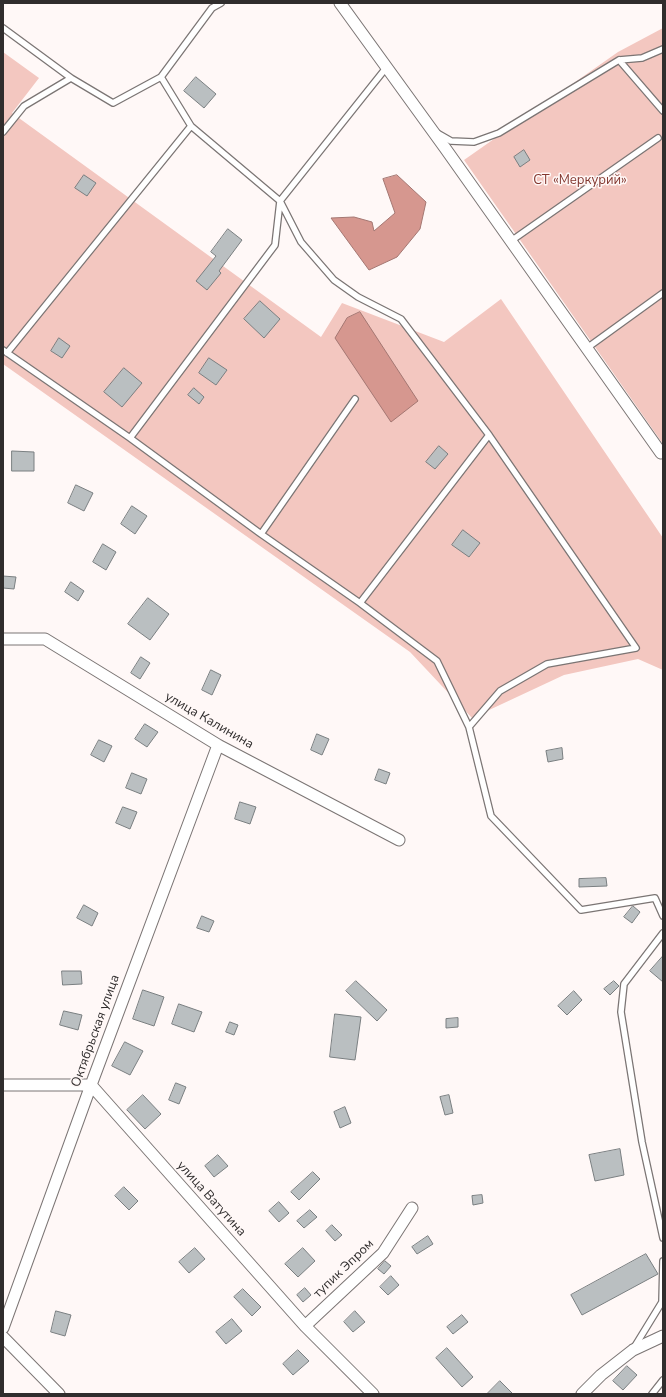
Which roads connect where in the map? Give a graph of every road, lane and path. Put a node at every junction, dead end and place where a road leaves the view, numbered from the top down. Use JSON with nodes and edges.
{"nodes":[{"id":1,"x":221,"y":3,"type":"edge"},
{"id":2,"x":340,"y":3,"type":"edge"},
{"id":3,"x":3,"y":28,"type":"edge"},
{"id":4,"x":663,"y":49,"type":"edge"},
{"id":5,"x":619,"y":60,"type":"junction"},
{"id":6,"x":386,"y":68,"type":"junction"},
{"id":7,"x":161,"y":76,"type":"junction"},
{"id":8,"x":71,"y":78,"type":"junction"},
{"id":9,"x":663,"y":111,"type":"edge"},
{"id":10,"x":191,"y":126,"type":"junction"},
{"id":11,"x":432,"y":130,"type":"junction"},
{"id":12,"x":3,"y":132,"type":"edge"},
{"id":13,"x":658,"y":138,"type":"dead end"},
{"id":14,"x":280,"y":201,"type":"junction"},
{"id":15,"x":511,"y":241,"type":"junction"},
{"id":16,"x":663,"y":293,"type":"edge"},
{"id":17,"x":587,"y":348,"type":"junction"},
{"id":18,"x":5,"y":352,"type":"edge"},
{"id":19,"x":355,"y":399,"type":"dead end"},
{"id":20,"x":489,"y":435,"type":"junction"},
{"id":21,"x":130,"y":438,"type":"junction"},
{"id":22,"x":662,"y":452,"type":"edge"},
{"id":23,"x":261,"y":534,"type":"junction"},
{"id":24,"x":360,"y":602,"type":"junction"},
{"id":25,"x":3,"y":639,"type":"edge"},
{"id":26,"x":469,"y":727,"type":"junction"},
{"id":27,"x":218,"y":745,"type":"junction"},
{"id":28,"x":399,"y":840,"type":"dead end"},
{"id":29,"x":663,"y":916,"type":"edge"},
{"id":30,"x":663,"y":933,"type":"edge"},
{"id":31,"x":91,"y":1085,"type":"junction"},
{"id":32,"x":3,"y":1086,"type":"edge"},
{"id":33,"x":412,"y":1208,"type":"dead end"},
{"id":34,"x":663,"y":1238,"type":"edge"},
{"id":35,"x":663,"y":1261,"type":"edge"},
{"id":36,"x":306,"y":1326,"type":"junction"},
{"id":37,"x":3,"y":1328,"type":"edge"},
{"id":38,"x":663,"y":1336,"type":"edge"},
{"id":39,"x":3,"y":1337,"type":"edge"},
{"id":40,"x":633,"y":1350,"type":"junction"},
{"id":41,"x":663,"y":1380,"type":"edge"},
{"id":42,"x":59,"y":1394,"type":"edge"},
{"id":43,"x":374,"y":1394,"type":"edge"},
{"id":44,"x":582,"y":1394,"type":"edge"},
{"id":45,"x":652,"y":1394,"type":"edge"}],
"edges":[{"from":1,"to":7,"type":"lane"},
{"from":2,"to":6,"type":"street"},
{"from":3,"to":8,"type":"lane"},
{"from":4,"to":5,"type":"lane"},
{"from":5,"to":9,"type":"lane"},
{"from":5,"to":11,"type":"lane"},
{"from":6,"to":11,"type":"street"},
{"from":6,"to":14,"type":"lane"},
{"from":7,"to":8,"type":"lane"},
{"from":7,"to":10,"type":"lane"},
{"from":8,"to":12,"type":"lane"},
{"from":10,"to":14,"type":"lane"},
{"from":10,"to":18,"type":"lane"},
{"from":11,"to":15,"type":"street"},
{"from":13,"to":15,"type":"lane"},
{"from":14,"to":20,"type":"lane"},
{"from":14,"to":21,"type":"lane"},
{"from":15,"to":17,"type":"street"},
{"from":16,"to":17,"type":"lane"},
{"from":17,"to":22,"type":"street"},
{"from":18,"to":21,"type":"lane"},
{"from":19,"to":23,"type":"lane"},
{"from":20,"to":24,"type":"lane"},
{"from":20,"to":26,"type":"lane"},
{"from":21,"to":23,"type":"lane"},
{"from":23,"to":24,"type":"lane"},
{"from":24,"to":26,"type":"lane"},
{"from":25,"to":27,"type":"street","name":"улица Калинина"},
{"from":26,"to":29,"type":"lane"},
{"from":27,"to":28,"type":"street","name":"улица Калинина"},
{"from":27,"to":31,"type":"street","name":"Октябрьская улица"},
{"from":30,"to":34,"type":"lane"},
{"from":31,"to":32,"type":"street"},
{"from":31,"to":36,"type":"street","name":"улица Ватутина"},
{"from":31,"to":37,"type":"street","name":"Октябрьская улица"},
{"from":33,"to":36,"type":"street","name":"тупик Эпром"},
{"from":35,"to":40,"type":"lane"},
{"from":36,"to":43,"type":"street","name":"улица Ватутина"},
{"from":38,"to":40,"type":"street"},
{"from":39,"to":42,"type":"street"},
{"from":40,"to":44,"type":"street"},
{"from":41,"to":45,"type":"lane"}]}
